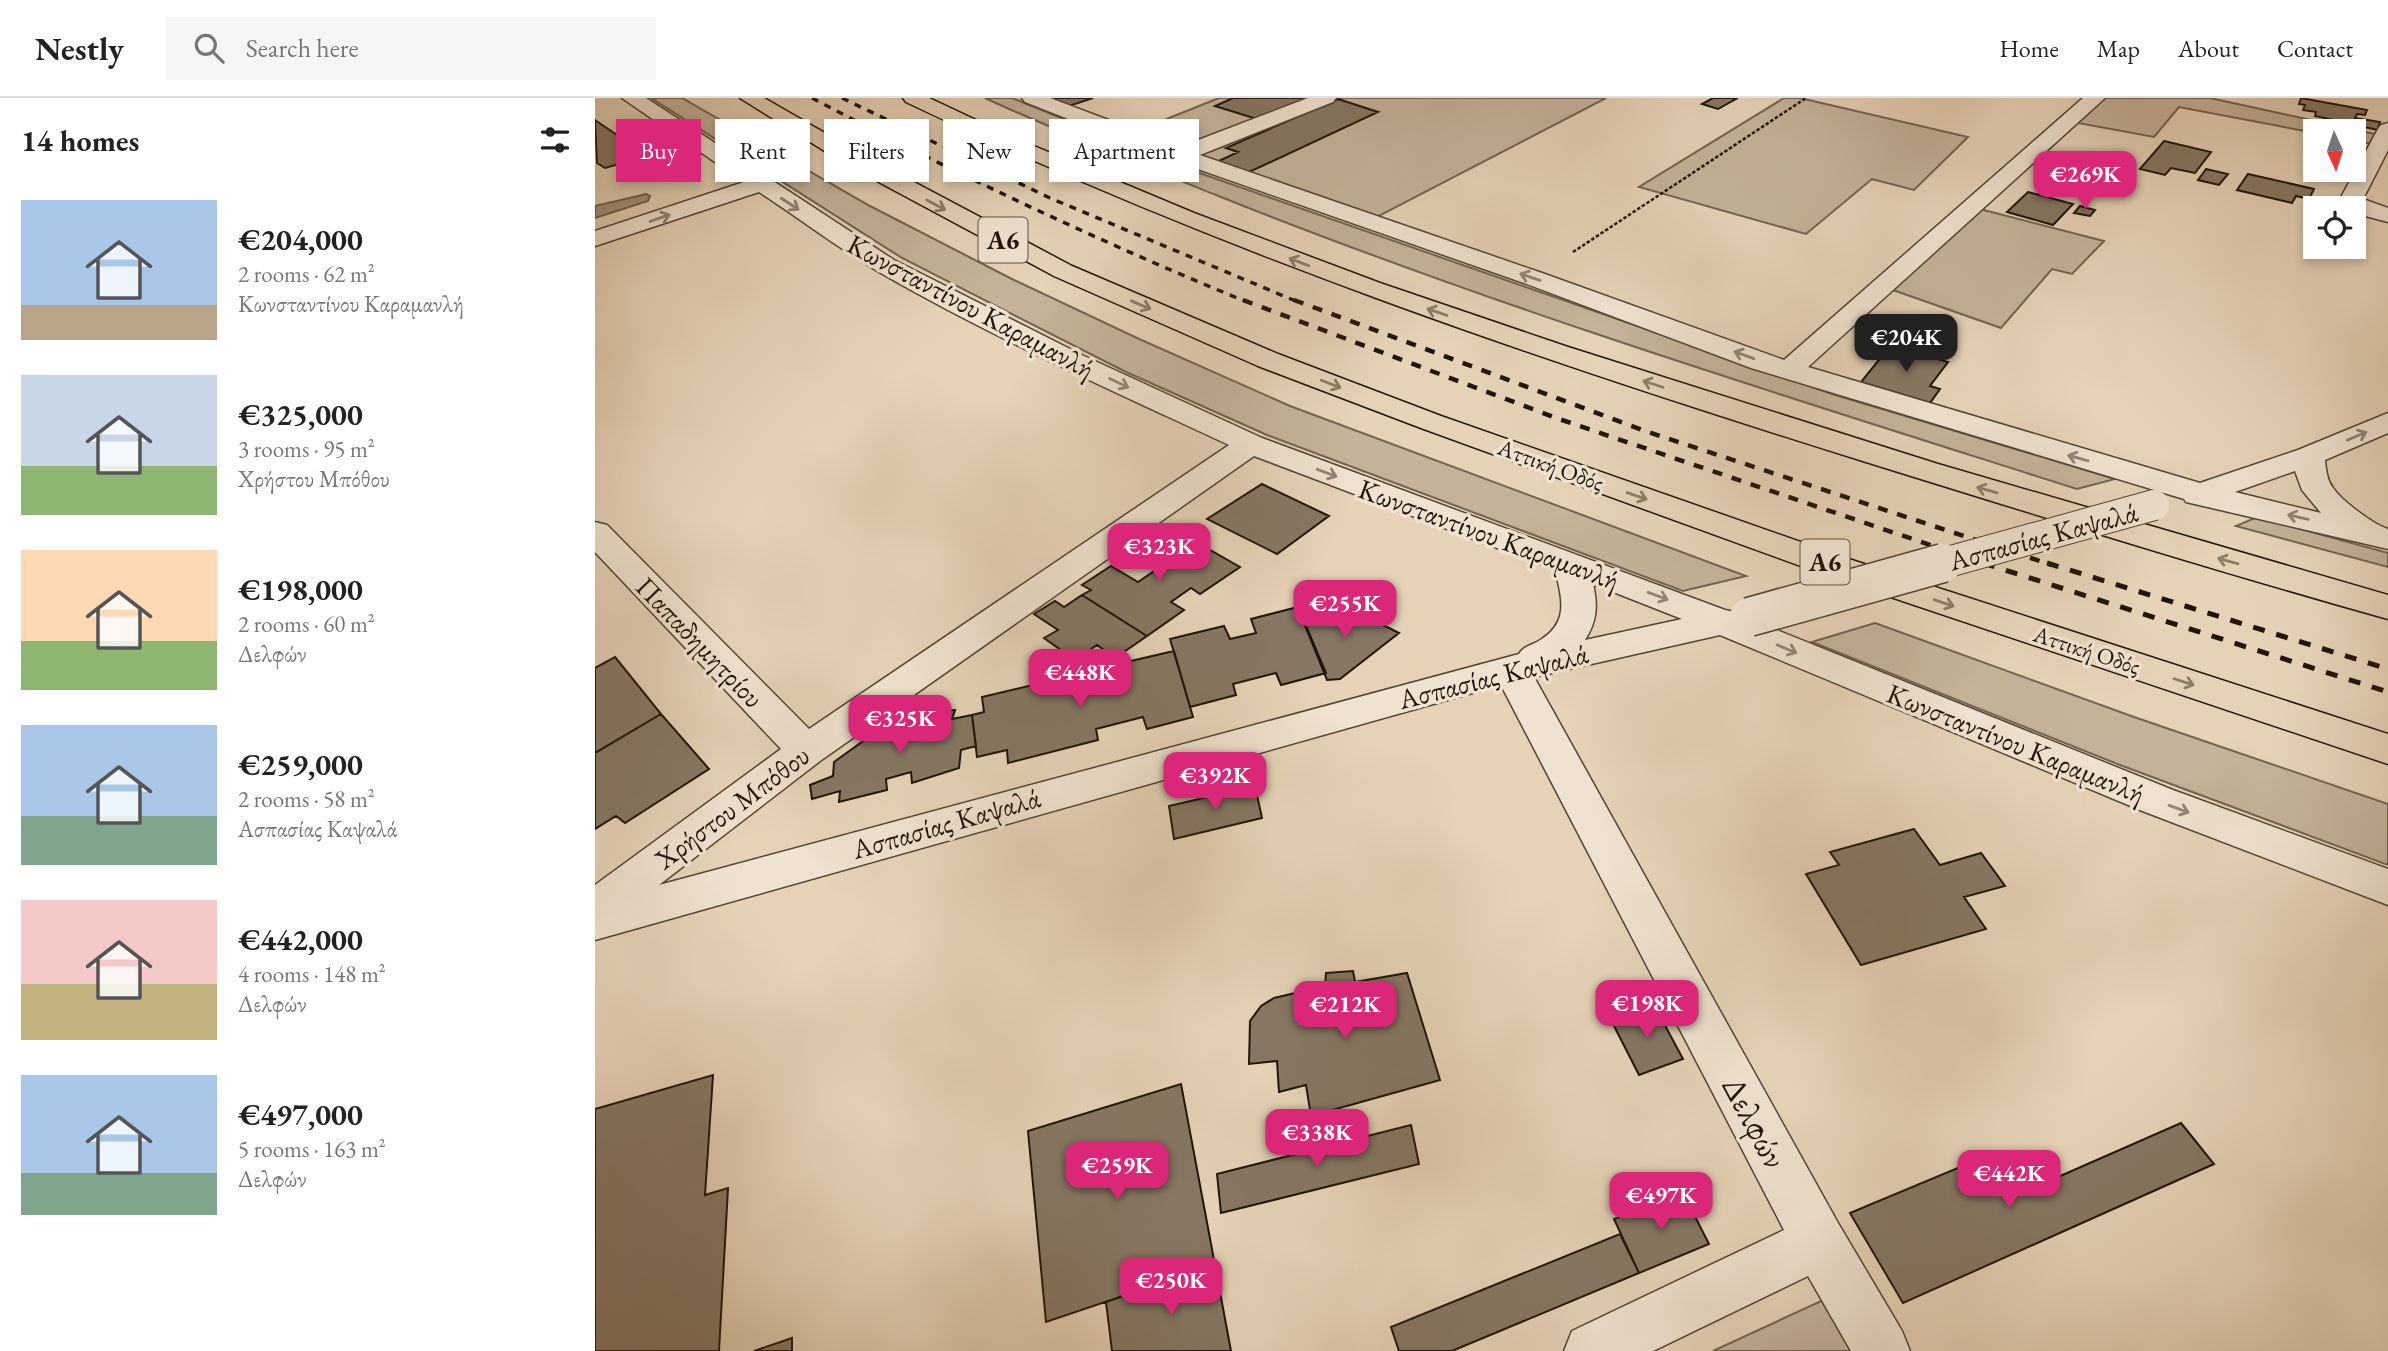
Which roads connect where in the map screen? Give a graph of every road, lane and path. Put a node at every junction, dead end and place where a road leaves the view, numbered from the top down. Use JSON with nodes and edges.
{"nodes":[{"id":1,"x":632,"y":98,"type":"edge"},
{"id":2,"x":750,"y":98,"type":"edge"},
{"id":3,"x":913,"y":98,"type":"edge"},
{"id":4,"x":1032,"y":98,"type":"edge"},
{"id":5,"x":1326,"y":98,"type":"edge"},
{"id":6,"x":1806,"y":98,"type":"edge"},
{"id":7,"x":2095,"y":98,"type":"edge"},
{"id":8,"x":1087,"y":119,"type":"edge"},
{"id":9,"x":2388,"y":129,"type":"edge"},
{"id":10,"x":1199,"y":148,"type":"edge"},
{"id":11,"x":1199,"y":162,"type":"edge"},
{"id":12,"x":760,"y":184,"type":"junction"},
{"id":13,"x":2388,"y":215,"type":"edge"},
{"id":14,"x":595,"y":239,"type":"edge"},
{"id":15,"x":1533,"y":278,"type":"junction"},
{"id":16,"x":1789,"y":370,"type":"junction"},
{"id":17,"x":2388,"y":422,"type":"edge"},
{"id":18,"x":1251,"y":444,"type":"junction"},
{"id":19,"x":2309,"y":456,"type":"junction"},
{"id":20,"x":2201,"y":494,"type":"junction"},
{"id":21,"x":595,"y":532,"type":"edge"},
{"id":22,"x":2378,"y":537,"type":"edge"},
{"id":23,"x":1571,"y":565,"type":"junction"},
{"id":24,"x":2388,"y":607,"type":"edge"},
{"id":25,"x":1737,"y":619,"type":"junction"},
{"id":26,"x":1511,"y":669,"type":"junction"},
{"id":27,"x":2388,"y":749,"type":"edge"},
{"id":28,"x":806,"y":751,"type":"junction"},
{"id":29,"x":2388,"y":887,"type":"edge"},
{"id":30,"x":595,"y":909,"type":"edge"},
{"id":31,"x":595,"y":921,"type":"edge"},
{"id":32,"x":1819,"y":1242,"type":"junction"},
{"id":33,"x":1592,"y":1351,"type":"edge"},
{"id":34,"x":1882,"y":1351,"type":"edge"}],
"edges":[{"from":1,"to":12,"type":"street","name":"Κωνσταντίνου Καραμανλή"},
{"from":2,"to":27,"type":"highway","name":"Αττική Οδός","number":"Α6","one_way":true},
{"from":24,"to":3,"type":"highway","one_way":true},
{"from":4,"to":8,"type":"street"},
{"from":5,"to":10,"type":"street"},
{"from":6,"to":15,"type":"path"},
{"from":7,"to":16,"type":"street"},
{"from":9,"to":13,"type":"street"},
{"from":15,"to":11,"type":"street","one_way":true},
{"from":14,"to":12,"type":"street","one_way":true},
{"from":12,"to":18,"type":"street","name":"Κωνσταντίνου Καραμανλή","one_way":true},
{"from":16,"to":15,"type":"street","one_way":true},
{"from":20,"to":16,"type":"street","one_way":true},
{"from":19,"to":17,"type":"street","name":"Ασπασίας Καψαλά","one_way":true},
{"from":18,"to":23,"type":"street","name":"Κωνσταντίνου Καραμανλή","one_way":true},
{"from":18,"to":28,"type":"street","name":"Χρήστου Μπόθου"},
{"from":19,"to":20,"type":"street","name":"Ασπασίας Καψαλά"},
{"from":19,"to":22,"type":"street"},
{"from":22,"to":20,"type":"street","one_way":true},
{"from":20,"to":25,"type":"street","name":"Ασπασίας Καψαλά","bridge":true},
{"from":21,"to":28,"type":"street","name":"Παπαδημητρίου"},
{"from":23,"to":25,"type":"street","name":"Κωνσταντίνου Καραμανλή","one_way":true},
{"from":23,"to":26,"type":"street"},
{"from":25,"to":26,"type":"street","name":"Ασπασίας Καψαλά"},
{"from":25,"to":29,"type":"street","name":"Κωνσταντίνου Καραμανλή","one_way":true},
{"from":26,"to":31,"type":"street","name":"Ασπασίας Καψαλά"},
{"from":26,"to":32,"type":"street","name":"Δελφών"},
{"from":28,"to":30,"type":"street","name":"Χρήστου Μπόθου"},
{"from":32,"to":33,"type":"street"},
{"from":32,"to":34,"type":"street","name":"Δελφών"}]}
